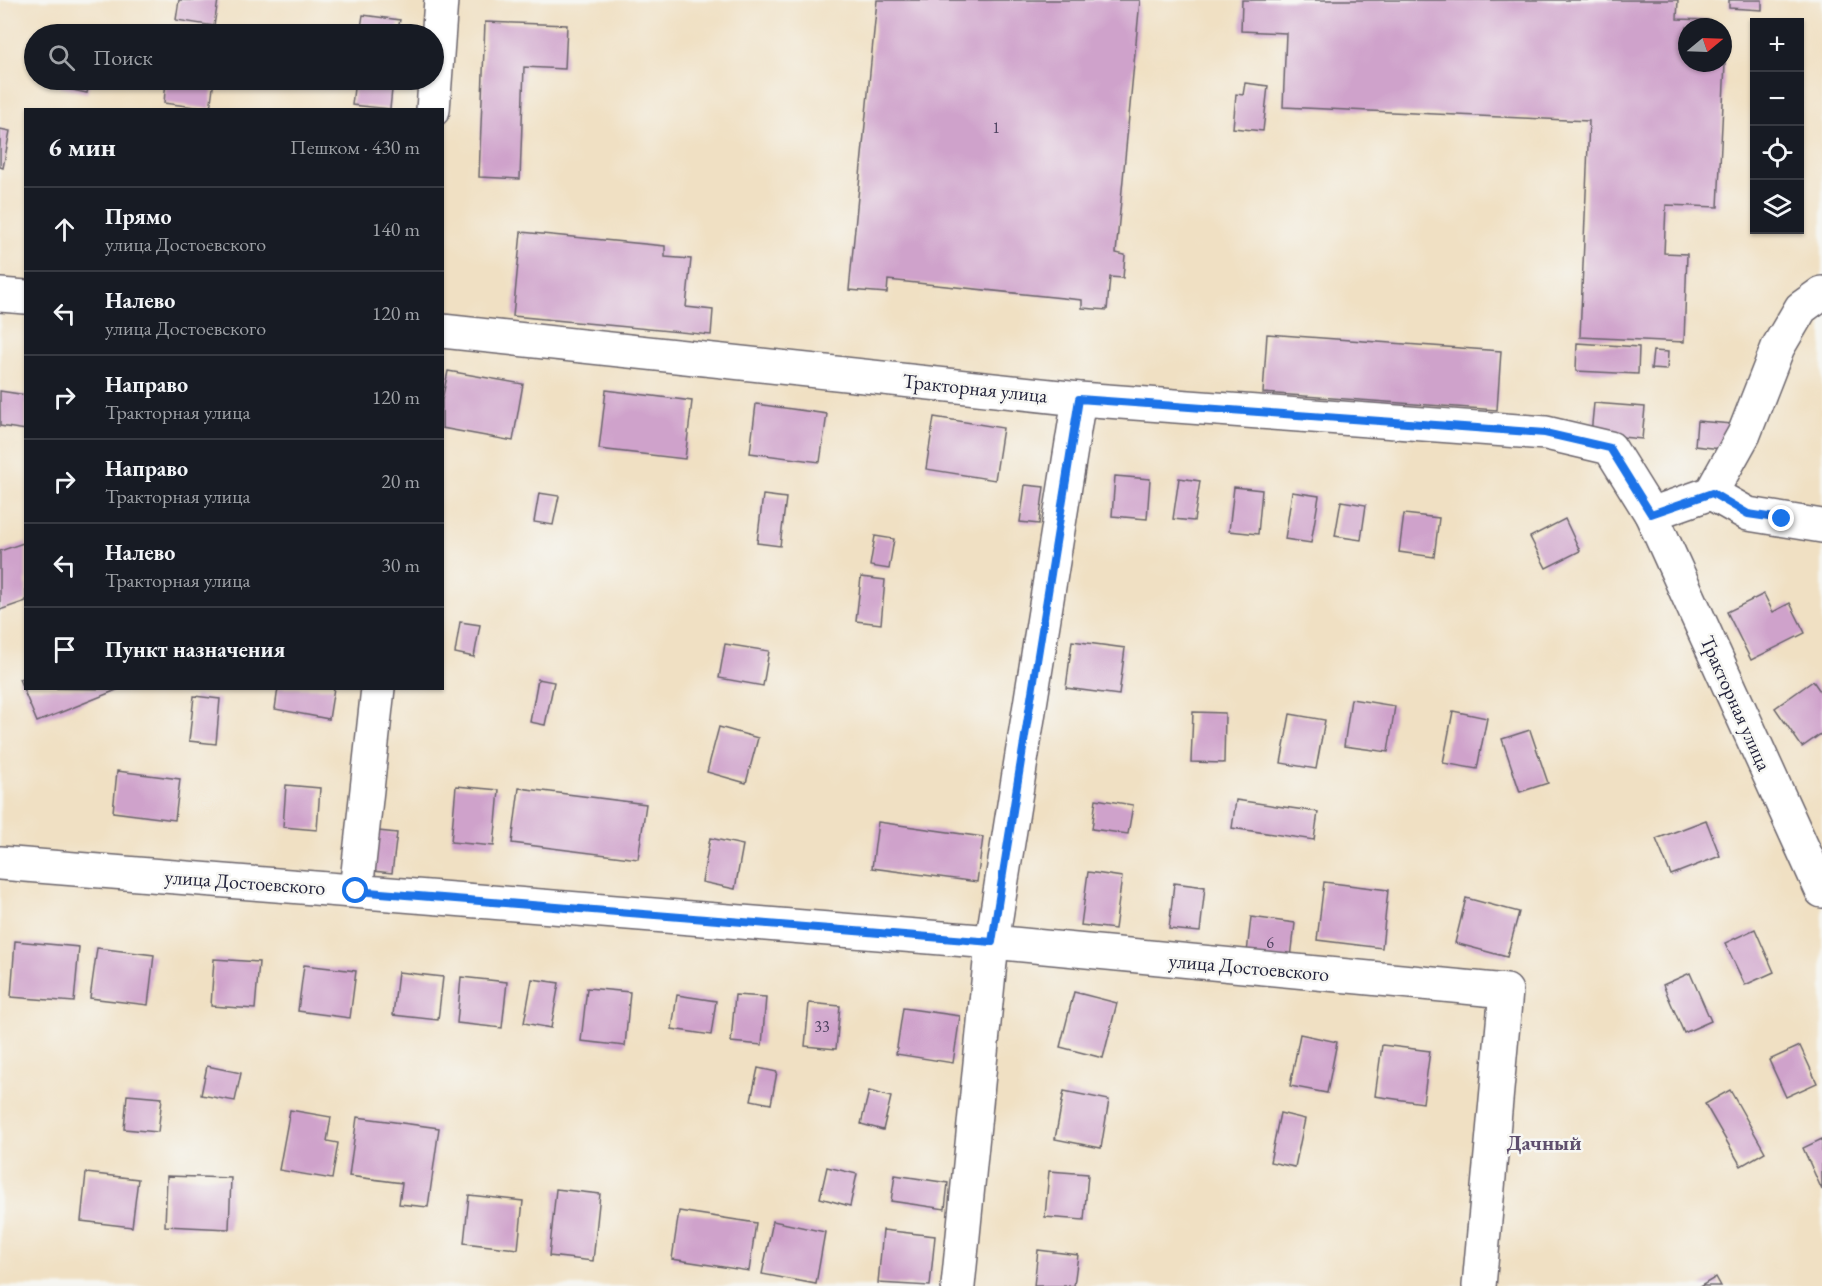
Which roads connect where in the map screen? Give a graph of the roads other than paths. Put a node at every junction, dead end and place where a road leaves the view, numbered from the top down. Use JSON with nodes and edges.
{"nodes":[{"id":1,"x":441,"y":0,"type":"edge"},
{"id":2,"x":439,"y":24,"type":"edge"},
{"id":3,"x":434,"y":90,"type":"edge"},
{"id":4,"x":433,"y":108,"type":"edge"},
{"id":5,"x":1822,"y":293,"type":"edge"},
{"id":6,"x":0,"y":295,"type":"edge"},
{"id":7,"x":24,"y":297,"type":"edge"},
{"id":8,"x":444,"y":330,"type":"edge"},
{"id":9,"x":1079,"y":399,"type":"junction"},
{"id":10,"x":1712,"y":493,"type":"junction"},
{"id":11,"x":1651,"y":514,"type":"junction"},
{"id":12,"x":1822,"y":526,"type":"edge"},
{"id":13,"x":378,"y":690,"type":"edge"},
{"id":14,"x":0,"y":863,"type":"edge"},
{"id":15,"x":356,"y":891,"type":"junction"},
{"id":16,"x":1822,"y":891,"type":"edge"},
{"id":17,"x":992,"y":942,"type":"junction"},
{"id":18,"x":958,"y":1286,"type":"edge"},
{"id":19,"x":1479,"y":1286,"type":"edge"}],
"edges":[{"from":1,"to":2,"type":"street"},
{"from":3,"to":4,"type":"street"},
{"from":5,"to":10,"type":"street"},
{"from":6,"to":7,"type":"street"},
{"from":8,"to":9,"type":"street","name":"Тракторная улица"},
{"from":9,"to":11,"type":"street","name":"Тракторная улица"},
{"from":9,"to":17,"type":"street"},
{"from":10,"to":11,"type":"street"},
{"from":10,"to":12,"type":"street"},
{"from":11,"to":16,"type":"street","name":"Тракторная улица"},
{"from":13,"to":15,"type":"street"},
{"from":14,"to":15,"type":"street","name":"улица Достоевского"},
{"from":15,"to":17,"type":"street","name":"улица Достоевского"},
{"from":17,"to":18,"type":"street"},
{"from":17,"to":19,"type":"street","name":"улица Достоевского"}]}
